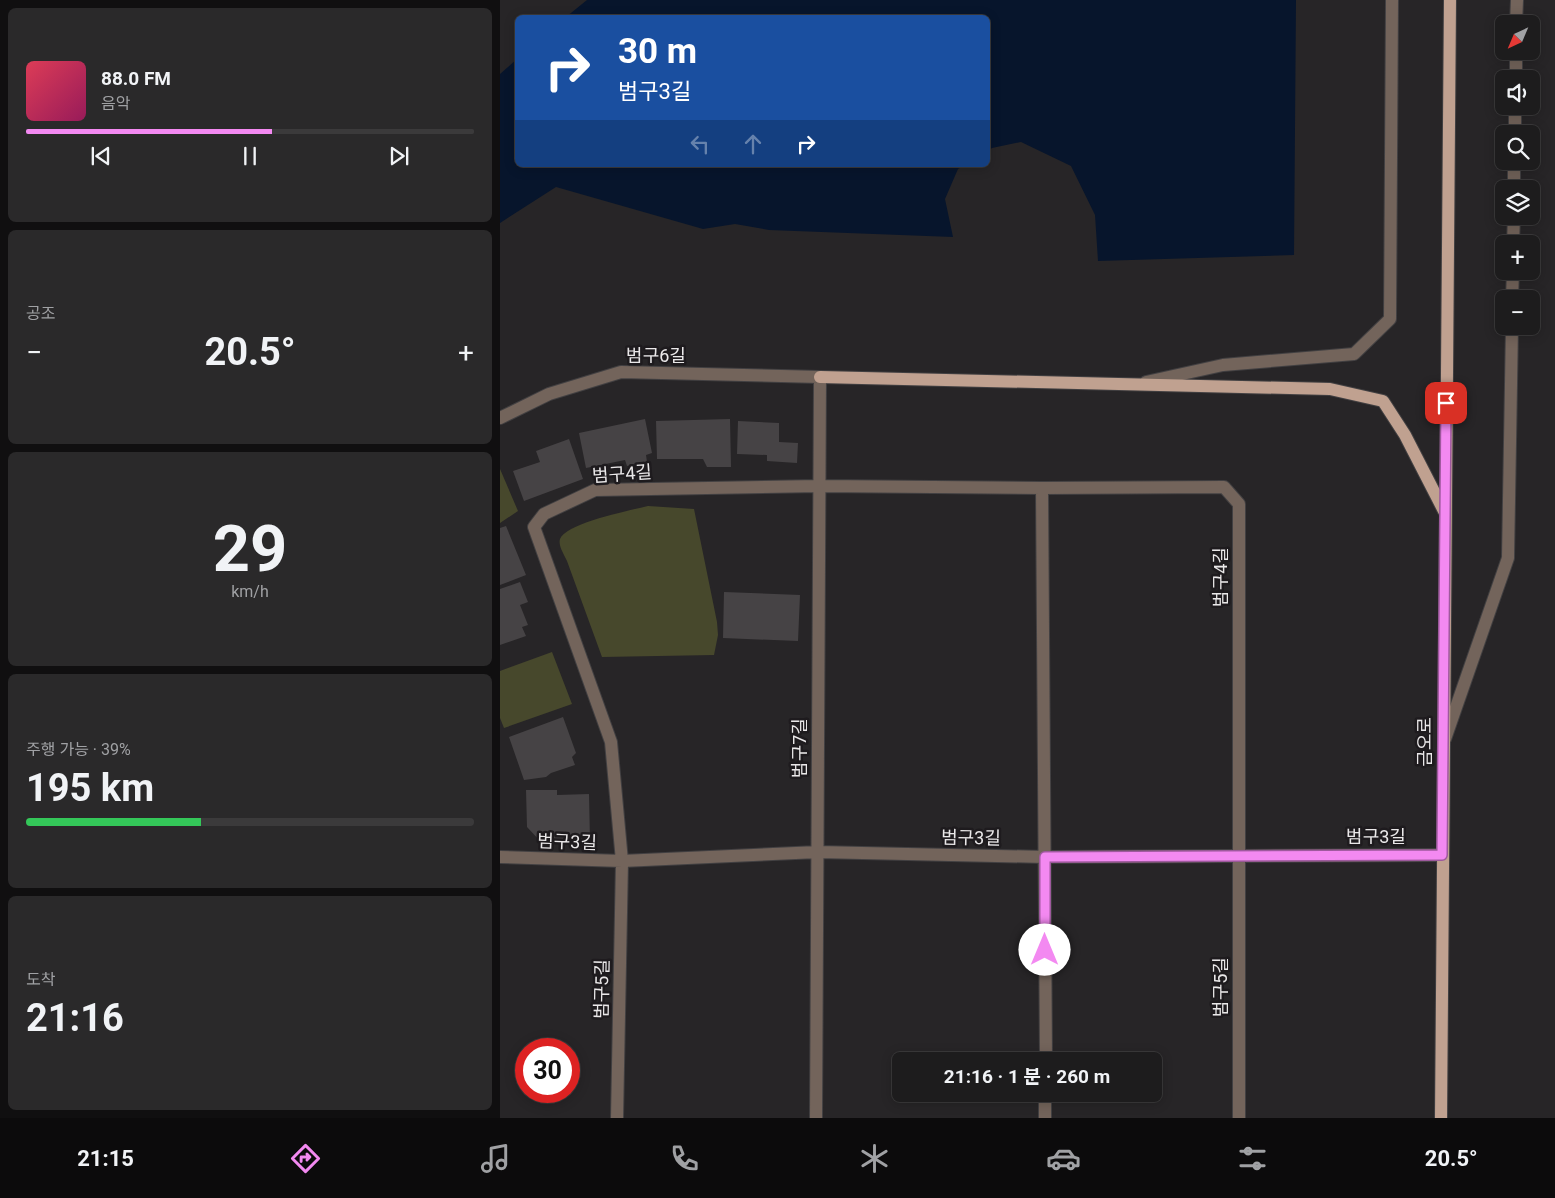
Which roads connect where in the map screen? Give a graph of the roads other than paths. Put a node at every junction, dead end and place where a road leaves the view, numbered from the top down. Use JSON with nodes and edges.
{"nodes":[{"id":1,"x":1392,"y":0,"type":"edge"},
{"id":2,"x":1450,"y":0,"type":"edge"},
{"id":3,"x":1517,"y":0,"type":"edge"},
{"id":4,"x":1516,"y":15,"type":"edge"},
{"id":5,"x":1512,"y":335,"type":"edge"},
{"id":6,"x":820,"y":377,"type":"junction"},
{"id":7,"x":1135,"y":385,"type":"junction"},
{"id":8,"x":500,"y":418,"type":"edge"},
{"id":9,"x":819,"y":486,"type":"junction"},
{"id":10,"x":1042,"y":488,"type":"junction"},
{"id":11,"x":1445,"y":512,"type":"junction"},
{"id":12,"x":1443,"y":746,"type":"junction"},
{"id":13,"x":818,"y":852,"type":"junction"},
{"id":14,"x":1239,"y":855,"type":"junction"},
{"id":15,"x":1442,"y":855,"type":"junction"},
{"id":16,"x":500,"y":857,"type":"edge"},
{"id":17,"x":1045,"y":857,"type":"junction"},
{"id":18,"x":622,"y":861,"type":"junction"},
{"id":19,"x":1046,"y":1052,"type":"edge"},
{"id":20,"x":1046,"y":1102,"type":"edge"},
{"id":21,"x":618,"y":1118,"type":"edge"},
{"id":22,"x":816,"y":1118,"type":"edge"},
{"id":23,"x":1045,"y":1118,"type":"edge"},
{"id":24,"x":1239,"y":1118,"type":"edge"},
{"id":25,"x":1441,"y":1118,"type":"edge"}],
"edges":[{"from":1,"to":7,"type":"street"},
{"from":2,"to":11,"type":"main road","name":"금오로"},
{"from":3,"to":4,"type":"street"},
{"from":5,"to":12,"type":"street"},
{"from":6,"to":7,"type":"main road"},
{"from":6,"to":8,"type":"street","name":"범구6길"},
{"from":6,"to":9,"type":"street","name":"범구7길"},
{"from":7,"to":11,"type":"main road"},
{"from":9,"to":10,"type":"street","name":"범구4길"},
{"from":9,"to":13,"type":"street","name":"범구7길"},
{"from":9,"to":18,"type":"street","name":"범구4길"},
{"from":10,"to":14,"type":"street","name":"범구4길"},
{"from":10,"to":17,"type":"street"},
{"from":11,"to":12,"type":"main road","name":"금오로"},
{"from":12,"to":15,"type":"main road","name":"금오로"},
{"from":13,"to":17,"type":"street","name":"범구3길"},
{"from":13,"to":18,"type":"street","name":"범구3길"},
{"from":13,"to":22,"type":"street","name":"범구7길"},
{"from":14,"to":15,"type":"street","name":"범구3길"},
{"from":14,"to":17,"type":"street","name":"범구3길"},
{"from":14,"to":24,"type":"street","name":"범구5길"},
{"from":15,"to":25,"type":"main road","name":"금오로"},
{"from":16,"to":18,"type":"street","name":"범구3길"},
{"from":17,"to":19,"type":"street"},
{"from":18,"to":21,"type":"street","name":"범구5길"},
{"from":20,"to":23,"type":"street"}]}
